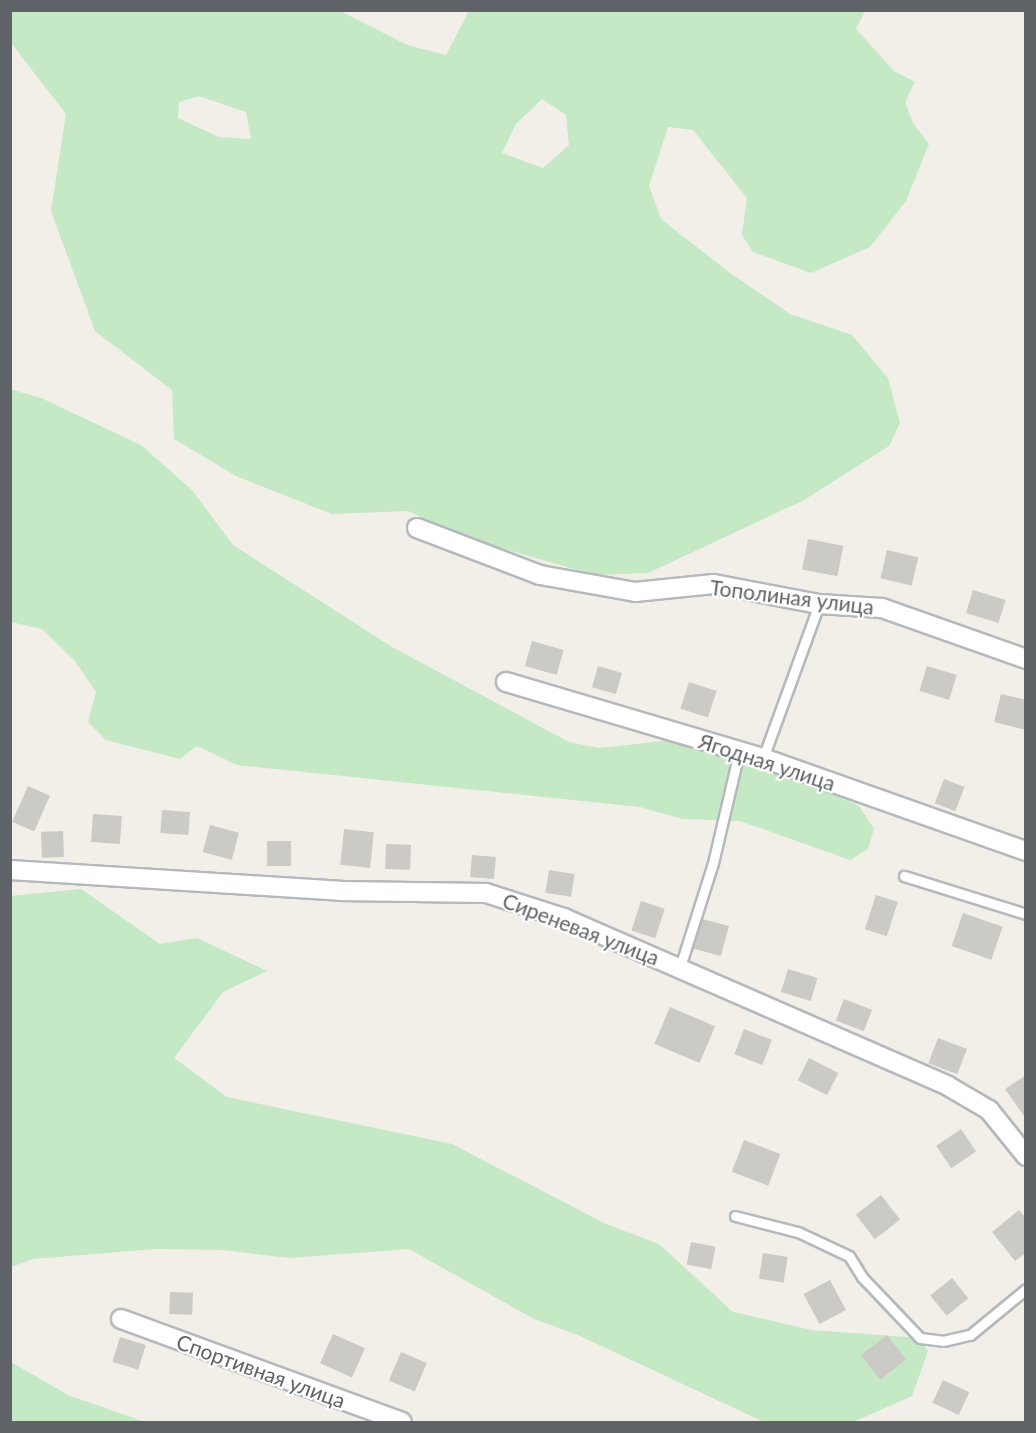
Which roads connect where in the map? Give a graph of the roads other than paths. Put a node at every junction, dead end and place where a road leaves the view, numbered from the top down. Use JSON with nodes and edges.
{"nodes":[{"id":1,"x":417,"y":528,"type":"dead end"},
{"id":2,"x":819,"y":604,"type":"junction"},
{"id":3,"x":1026,"y":660,"type":"edge"},
{"id":4,"x":506,"y":682,"type":"dead end"},
{"id":5,"x":739,"y":752,"type":"junction"},
{"id":6,"x":764,"y":758,"type":"junction"},
{"id":7,"x":1026,"y":851,"type":"edge"},
{"id":8,"x":10,"y":870,"type":"edge"},
{"id":9,"x":904,"y":876,"type":"dead end"},
{"id":10,"x":1026,"y":914,"type":"edge"},
{"id":11,"x":680,"y":967,"type":"junction"},
{"id":12,"x":1026,"y":1156,"type":"edge"},
{"id":13,"x":735,"y":1216,"type":"dead end"},
{"id":14,"x":1026,"y":1289,"type":"edge"},
{"id":15,"x":121,"y":1319,"type":"dead end"},
{"id":16,"x":402,"y":1422,"type":"edge"}],
"edges":[{"from":1,"to":2,"type":"street","name":"Тополиная улица"},
{"from":2,"to":3,"type":"street","name":"Тополиная улица"},
{"from":2,"to":6,"type":"lane"},
{"from":4,"to":5,"type":"street","name":"Ягодная улица"},
{"from":5,"to":6,"type":"street","name":"Ягодная улица"},
{"from":5,"to":11,"type":"lane"},
{"from":6,"to":7,"type":"street","name":"Ягодная улица"},
{"from":8,"to":11,"type":"street","name":"Сиреневая улица"},
{"from":9,"to":10,"type":"lane"},
{"from":11,"to":12,"type":"street","name":"Сиреневая улица"},
{"from":13,"to":14,"type":"lane"},
{"from":15,"to":16,"type":"street","name":"Спортивная улица"}]}
